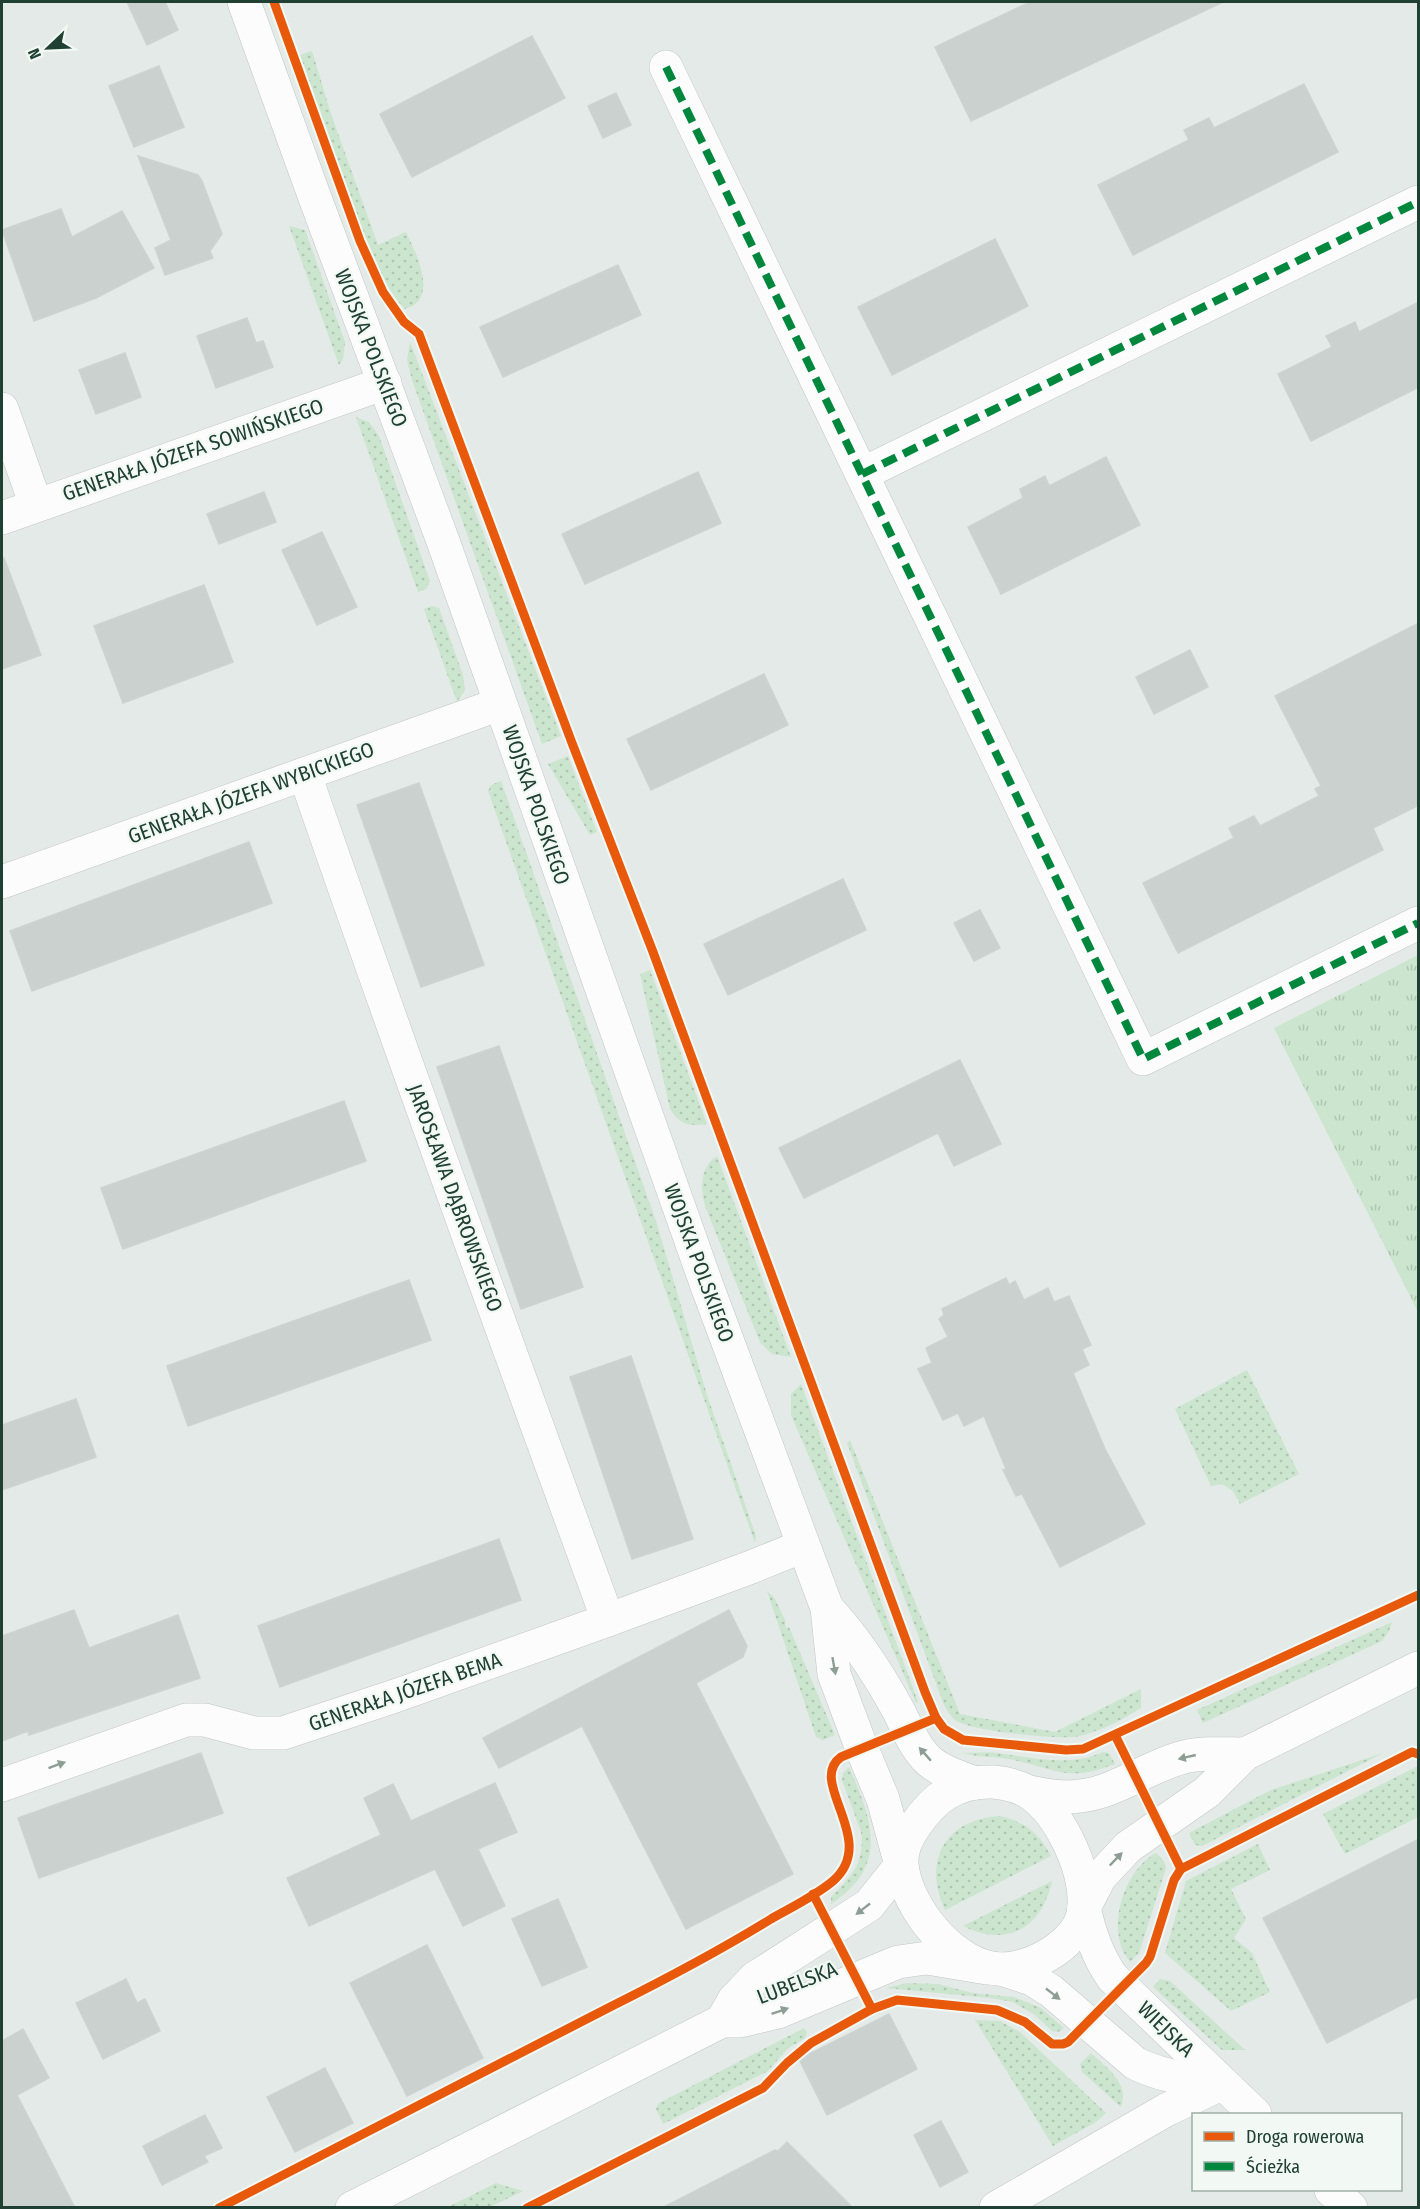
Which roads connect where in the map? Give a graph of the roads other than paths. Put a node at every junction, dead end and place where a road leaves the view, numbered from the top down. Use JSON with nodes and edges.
{"nodes":[{"id":1,"x":244,"y":2,"type":"edge"},
{"id":2,"x":666,"y":67,"type":"dead end"},
{"id":3,"x":1419,"y":202,"type":"edge"},
{"id":4,"x":385,"y":383,"type":"junction"},
{"id":5,"x":2,"y":410,"type":"edge"},
{"id":6,"x":862,"y":474,"type":"junction"},
{"id":7,"x":36,"y":505,"type":"junction"},
{"id":8,"x":2,"y":518,"type":"edge"},
{"id":9,"x":500,"y":704,"type":"junction"},
{"id":10,"x":305,"y":775,"type":"junction"},
{"id":11,"x":2,"y":882,"type":"edge"},
{"id":12,"x":1419,"y":923,"type":"edge"},
{"id":13,"x":803,"y":1546,"type":"junction"},
{"id":14,"x":827,"y":1608,"type":"junction"},
{"id":15,"x":608,"y":1620,"type":"junction"},
{"id":16,"x":1419,"y":1668,"type":"edge"},
{"id":17,"x":1245,"y":1754,"type":"junction"},
{"id":18,"x":975,"y":1783,"type":"junction"},
{"id":19,"x":2,"y":1785,"type":"edge"},
{"id":20,"x":1029,"y":1792,"type":"junction"},
{"id":21,"x":902,"y":1865,"type":"junction"},
{"id":22,"x":1084,"y":1908,"type":"junction"},
{"id":23,"x":994,"y":1969,"type":"junction"},
{"id":24,"x":723,"y":2021,"type":"junction"},
{"id":25,"x":1221,"y":2084,"type":"junction"},
{"id":26,"x":1253,"y":2113,"type":"edge"},
{"id":27,"x":1332,"y":2191,"type":"edge"},
{"id":28,"x":352,"y":2208,"type":"edge"},
{"id":29,"x":996,"y":2208,"type":"edge"},
{"id":30,"x":1351,"y":2208,"type":"edge"}],
"edges":[{"from":1,"to":4,"type":"street","name":"WOJSKA POLSKIEGO"},
{"from":2,"to":6,"type":"street"},
{"from":3,"to":6,"type":"street"},
{"from":4,"to":7,"type":"street","name":"GENERAŁA JÓZEFA SOWIŃSKIEGO"},
{"from":4,"to":9,"type":"street","name":"WOJSKA POLSKIEGO"},
{"from":5,"to":7,"type":"street"},
{"from":6,"to":12,"type":"street"},
{"from":7,"to":8,"type":"street","name":"GENERAŁA JÓZEFA SOWIŃSKIEGO"},
{"from":9,"to":10,"type":"street","name":"GENERAŁA JÓZEFA WYBICKIEGO"},
{"from":9,"to":13,"type":"street","name":"WOJSKA POLSKIEGO"},
{"from":10,"to":11,"type":"street","name":"GENERAŁA JÓZEFA WYBICKIEGO"},
{"from":10,"to":15,"type":"street","name":"JAROSŁAWA DĄBROWSKIEGO"},
{"from":13,"to":14,"type":"street","name":"WOJSKA POLSKIEGO"},
{"from":13,"to":15,"type":"street","name":"GENERAŁA JÓZEFA BEMA"},
{"from":18,"to":14,"type":"street","name":"WOJSKA POLSKIEGO","one_way":true},
{"from":14,"to":21,"type":"street","name":"WOJSKA POLSKIEGO","one_way":true},
{"from":19,"to":15,"type":"street","name":"GENERAŁA JÓZEFA BEMA","one_way":true},
{"from":16,"to":17,"type":"street"},
{"from":17,"to":20,"type":"street","one_way":true},
{"from":22,"to":17,"type":"street","one_way":true},
{"from":18,"to":20,"type":"street"},
{"from":18,"to":21,"type":"street"},
{"from":20,"to":22,"type":"street"},
{"from":21,"to":23,"type":"street"},
{"from":21,"to":24,"type":"street","name":"LUBELSKA","one_way":true},
{"from":22,"to":23,"type":"street"},
{"from":22,"to":25,"type":"street","name":"WIEJSKA"},
{"from":24,"to":23,"type":"street","name":"LUBELSKA","one_way":true},
{"from":23,"to":25,"type":"street","name":"WIEJSKA","one_way":true},
{"from":24,"to":28,"type":"street","name":"LUBELSKA"},
{"from":25,"to":26,"type":"street","name":"WIEJSKA"},
{"from":25,"to":29,"type":"street"},
{"from":27,"to":30,"type":"street"}]}
